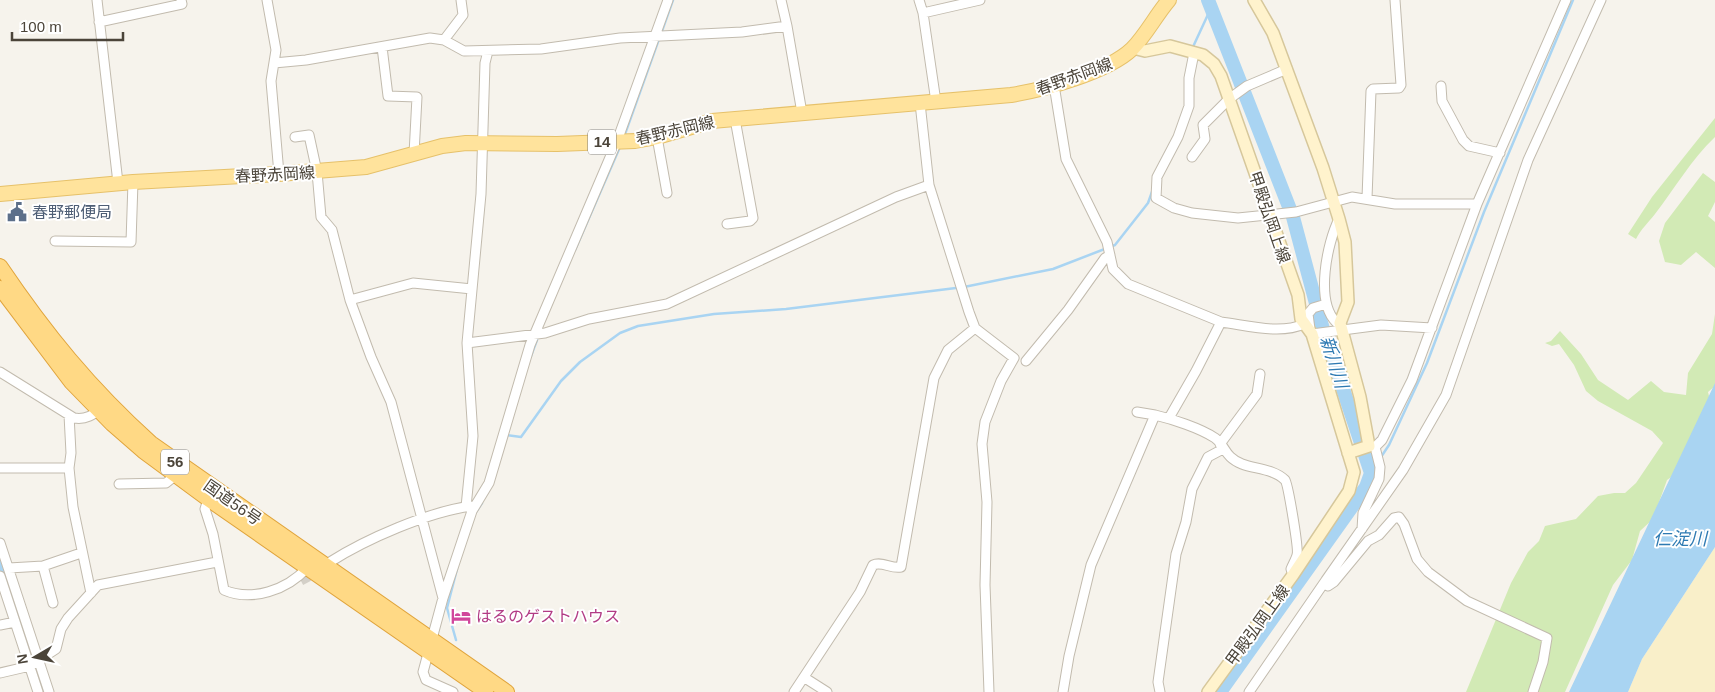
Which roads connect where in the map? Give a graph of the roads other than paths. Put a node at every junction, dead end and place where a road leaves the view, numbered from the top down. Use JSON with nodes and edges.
{"nodes":[{"id":1,"x":97,"y":0,"type":"edge"},
{"id":2,"x":181,"y":0,"type":"edge"},
{"id":3,"x":266,"y":0,"type":"edge"},
{"id":4,"x":461,"y":0,"type":"edge"},
{"id":5,"x":668,"y":0,"type":"edge"},
{"id":6,"x":781,"y":0,"type":"edge"},
{"id":7,"x":919,"y":0,"type":"edge"},
{"id":8,"x":980,"y":0,"type":"edge"},
{"id":9,"x":1254,"y":0,"type":"edge"},
{"id":10,"x":1395,"y":0,"type":"edge"},
{"id":11,"x":1566,"y":0,"type":"edge"},
{"id":12,"x":1601,"y":0,"type":"edge"},
{"id":13,"x":1167,"y":1,"type":"edge"},
{"id":14,"x":923,"y":13,"type":"junction"},
{"id":15,"x":99,"y":22,"type":"junction"},
{"id":16,"x":787,"y":26,"type":"junction"},
{"id":17,"x":656,"y":36,"type":"junction"},
{"id":18,"x":444,"y":40,"type":"junction"},
{"id":19,"x":382,"y":47,"type":"junction"},
{"id":20,"x":1133,"y":48,"type":"junction"},
{"id":21,"x":488,"y":50,"type":"junction"},
{"id":22,"x":1191,"y":52,"type":"junction"},
{"id":23,"x":274,"y":63,"type":"junction"},
{"id":24,"x":1287,"y":69,"type":"junction"},
{"id":25,"x":1054,"y":85,"type":"junction"},
{"id":26,"x":1441,"y":86,"type":"dead end"},
{"id":27,"x":1229,"y":99,"type":"junction"},
{"id":28,"x":936,"y":102,"type":"junction"},
{"id":29,"x":920,"y":103,"type":"junction"},
{"id":30,"x":802,"y":113,"type":"junction"},
{"id":31,"x":735,"y":119,"type":"junction"},
{"id":32,"x":294,"y":136,"type":"dead end"},
{"id":33,"x":657,"y":137,"type":"junction"},
{"id":34,"x":617,"y":141,"type":"junction"},
{"id":35,"x":483,"y":143,"type":"junction"},
{"id":36,"x":1500,"y":153,"type":"junction"},
{"id":37,"x":414,"y":154,"type":"junction"},
{"id":38,"x":1192,"y":157,"type":"dead end"},
{"id":39,"x":316,"y":172,"type":"junction"},
{"id":40,"x":279,"y":174,"type":"junction"},
{"id":41,"x":133,"y":182,"type":"junction"},
{"id":42,"x":118,"y":184,"type":"junction"},
{"id":43,"x":929,"y":185,"type":"junction"},
{"id":44,"x":667,"y":193,"type":"dead end"},
{"id":45,"x":0,"y":194,"type":"edge"},
{"id":46,"x":1367,"y":198,"type":"junction"},
{"id":47,"x":1334,"y":201,"type":"junction"},
{"id":48,"x":1477,"y":204,"type":"junction"},
{"id":49,"x":1270,"y":215,"type":"junction"},
{"id":50,"x":1339,"y":219,"type":"junction"},
{"id":51,"x":727,"y":224,"type":"dead end"},
{"id":52,"x":55,"y":241,"type":"dead end"},
{"id":53,"x":1110,"y":253,"type":"junction"},
{"id":54,"x":0,"y":266,"type":"edge"},
{"id":55,"x":0,"y":288,"type":"edge"},
{"id":56,"x":472,"y":289,"type":"junction"},
{"id":57,"x":350,"y":300,"type":"junction"},
{"id":58,"x":1319,"y":306,"type":"junction"},
{"id":59,"x":1221,"y":322,"type":"junction"},
{"id":60,"x":1341,"y":326,"type":"junction"},
{"id":61,"x":975,"y":328,"type":"junction"},
{"id":62,"x":1432,"y":328,"type":"junction"},
{"id":63,"x":1315,"y":331,"type":"junction"},
{"id":64,"x":536,"y":334,"type":"junction"},
{"id":65,"x":467,"y":343,"type":"junction"},
{"id":66,"x":1026,"y":361,"type":"dead end"},
{"id":67,"x":0,"y":372,"type":"edge"},
{"id":68,"x":1260,"y":374,"type":"dead end"},
{"id":69,"x":103,"y":407,"type":"junction"},
{"id":70,"x":1137,"y":412,"type":"dead end"},
{"id":71,"x":1154,"y":414,"type":"junction"},
{"id":72,"x":68,"y":415,"type":"junction"},
{"id":73,"x":1169,"y":418,"type":"junction"},
{"id":74,"x":1222,"y":446,"type":"junction"},
{"id":75,"x":1372,"y":446,"type":"junction"},
{"id":76,"x":1348,"y":452,"type":"junction"},
{"id":77,"x":0,"y":468,"type":"edge"},
{"id":78,"x":69,"y":468,"type":"junction"},
{"id":79,"x":176,"y":475,"type":"junction"},
{"id":80,"x":119,"y":484,"type":"dead end"},
{"id":81,"x":208,"y":499,"type":"junction"},
{"id":82,"x":476,"y":505,"type":"junction"},
{"id":83,"x":466,"y":507,"type":"junction"},
{"id":84,"x":424,"y":519,"type":"junction"},
{"id":85,"x":1362,"y":530,"type":"junction"},
{"id":86,"x":0,"y":543,"type":"edge"},
{"id":87,"x":365,"y":543,"type":"junction"},
{"id":88,"x":81,"y":553,"type":"junction"},
{"id":89,"x":340,"y":560,"type":"dead end"},
{"id":90,"x":217,"y":562,"type":"junction"},
{"id":91,"x":43,"y":566,"type":"junction"},
{"id":92,"x":326,"y":567,"type":"junction"},
{"id":93,"x":9,"y":568,"type":"junction"},
{"id":94,"x":307,"y":568,"type":"junction"},
{"id":95,"x":1293,"y":575,"type":"junction"},
{"id":96,"x":0,"y":576,"type":"edge"},
{"id":97,"x":1326,"y":580,"type":"junction"},
{"id":98,"x":301,"y":581,"type":"tunnel mouth"},
{"id":99,"x":276,"y":589,"type":"junction"},
{"id":100,"x":91,"y":593,"type":"junction"},
{"id":101,"x":443,"y":598,"type":"junction"},
{"id":102,"x":52,"y":603,"type":"dead end"},
{"id":103,"x":15,"y":622,"type":"junction"},
{"id":104,"x":0,"y":625,"type":"edge"},
{"id":105,"x":430,"y":647,"type":"junction"},
{"id":106,"x":34,"y":663,"type":"junction"},
{"id":107,"x":0,"y":673,"type":"edge"},
{"id":108,"x":805,"y":678,"type":"junction"},
{"id":109,"x":991,"y":691,"type":"edge"},
{"id":110,"x":38,"y":692,"type":"edge"},
{"id":111,"x":49,"y":692,"type":"edge"},
{"id":112,"x":453,"y":692,"type":"edge"},
{"id":113,"x":486,"y":692,"type":"edge"},
{"id":114,"x":507,"y":692,"type":"edge"},
{"id":115,"x":794,"y":692,"type":"edge"},
{"id":116,"x":827,"y":692,"type":"edge"},
{"id":117,"x":1063,"y":692,"type":"edge"},
{"id":118,"x":1160,"y":692,"type":"edge"},
{"id":119,"x":1208,"y":692,"type":"edge"},
{"id":120,"x":1249,"y":692,"type":"edge"},
{"id":121,"x":1533,"y":692,"type":"edge"}],
"edges":[{"from":1,"to":15,"type":"street"},
{"from":2,"to":15,"type":"street"},
{"from":3,"to":23,"type":"street"},
{"from":4,"to":18,"type":"street"},
{"from":5,"to":17,"type":"street"},
{"from":6,"to":16,"type":"street"},
{"from":7,"to":14,"type":"street"},
{"from":8,"to":14,"type":"street"},
{"from":9,"to":24,"type":"main road"},
{"from":10,"to":46,"type":"street"},
{"from":11,"to":36,"type":"street"},
{"from":12,"to":85,"type":"street"},
{"from":13,"to":20,"type":"main road","name":"春野赤岡線","number":"14"},
{"from":14,"to":28,"type":"street"},
{"from":15,"to":42,"type":"street"},
{"from":16,"to":17,"type":"street"},
{"from":16,"to":30,"type":"street"},
{"from":17,"to":21,"type":"street"},
{"from":17,"to":34,"type":"street"},
{"from":18,"to":19,"type":"street"},
{"from":18,"to":21,"type":"street"},
{"from":19,"to":23,"type":"street"},
{"from":19,"to":37,"type":"street"},
{"from":20,"to":22,"type":"main road","name":"甲殿弘岡上線"},
{"from":20,"to":25,"type":"main road","name":"春野赤岡線","number":"14"},
{"from":21,"to":35,"type":"street"},
{"from":22,"to":27,"type":"main road","name":"甲殿弘岡上線"},
{"from":22,"to":49,"type":"street"},
{"from":23,"to":40,"type":"street"},
{"from":24,"to":27,"type":"street"},
{"from":24,"to":47,"type":"main road"},
{"from":25,"to":28,"type":"main road","name":"春野赤岡線","number":"14"},
{"from":25,"to":53,"type":"street"},
{"from":26,"to":36,"type":"street"},
{"from":27,"to":38,"type":"street"},
{"from":27,"to":49,"type":"main road","name":"甲殿弘岡上線"},
{"from":28,"to":29,"type":"main road","name":"春野赤岡線","number":"14"},
{"from":29,"to":30,"type":"main road","name":"春野赤岡線","number":"14"},
{"from":29,"to":43,"type":"street"},
{"from":30,"to":31,"type":"main road","name":"春野赤岡線","number":"14"},
{"from":31,"to":33,"type":"main road","name":"春野赤岡線","number":"14"},
{"from":31,"to":51,"type":"street"},
{"from":32,"to":39,"type":"street"},
{"from":33,"to":34,"type":"main road","name":"春野赤岡線","number":"14"},
{"from":33,"to":44,"type":"street"},
{"from":34,"to":35,"type":"main road","name":"春野赤岡線","number":"14"},
{"from":34,"to":64,"type":"street"},
{"from":35,"to":37,"type":"main road","name":"春野赤岡線","number":"14"},
{"from":35,"to":56,"type":"street"},
{"from":36,"to":48,"type":"street"},
{"from":37,"to":39,"type":"main road","name":"春野赤岡線","number":"14"},
{"from":39,"to":40,"type":"main road","name":"春野赤岡線","number":"14"},
{"from":39,"to":57,"type":"street"},
{"from":40,"to":41,"type":"main road","name":"春野赤岡線","number":"14"},
{"from":41,"to":42,"type":"main road","name":"春野赤岡線","number":"14"},
{"from":41,"to":52,"type":"street"},
{"from":42,"to":45,"type":"main road","name":"春野赤岡線","number":"14"},
{"from":43,"to":61,"type":"street"},
{"from":43,"to":64,"type":"street"},
{"from":46,"to":47,"type":"street"},
{"from":46,"to":48,"type":"street"},
{"from":47,"to":49,"type":"street"},
{"from":47,"to":50,"type":"main road"},
{"from":48,"to":62,"type":"street"},
{"from":49,"to":63,"type":"main road","name":"甲殿弘岡上線"},
{"from":50,"to":58,"type":"street"},
{"from":50,"to":60,"type":"main road"},
{"from":53,"to":59,"type":"street"},
{"from":53,"to":66,"type":"street"},
{"from":54,"to":69,"type":"highway","name":"国道56号","number":"56"},
{"from":55,"to":69,"type":"highway","name":"国道56号","number":"56"},
{"from":56,"to":57,"type":"street"},
{"from":56,"to":65,"type":"street"},
{"from":57,"to":84,"type":"street"},
{"from":58,"to":60,"type":"street"},
{"from":58,"to":63,"type":"street"},
{"from":59,"to":63,"type":"street"},
{"from":59,"to":73,"type":"street"},
{"from":60,"to":62,"type":"street"},
{"from":60,"to":63,"type":"street"},
{"from":60,"to":75,"type":"main road"},
{"from":61,"to":108,"type":"street"},
{"from":61,"to":109,"type":"street"},
{"from":62,"to":75,"type":"street"},
{"from":63,"to":76,"type":"main road","name":"甲殿弘岡上線"},
{"from":64,"to":65,"type":"street"},
{"from":64,"to":82,"type":"street"},
{"from":65,"to":83,"type":"street"},
{"from":67,"to":72,"type":"street"},
{"from":68,"to":74,"type":"street"},
{"from":69,"to":72,"type":"street"},
{"from":69,"to":79,"type":"highway","name":"国道56号","number":"56"},
{"from":69,"to":92,"type":"highway","name":"国道56号","number":"56"},
{"from":70,"to":71,"type":"street"},
{"from":71,"to":73,"type":"street"},
{"from":71,"to":117,"type":"street"},
{"from":72,"to":78,"type":"street"},
{"from":73,"to":74,"type":"street"},
{"from":74,"to":95,"type":"street"},
{"from":74,"to":118,"type":"street"},
{"from":75,"to":76,"type":"main road"},
{"from":75,"to":85,"type":"street"},
{"from":76,"to":95,"type":"main road","name":"甲殿弘岡上線"},
{"from":77,"to":78,"type":"street"},
{"from":78,"to":88,"type":"street"},
{"from":79,"to":80,"type":"street"},
{"from":79,"to":81,"type":"highway","name":"国道56号","number":"56"},
{"from":81,"to":90,"type":"street"},
{"from":81,"to":94,"type":"highway","name":"国道56号","number":"56"},
{"from":82,"to":83,"type":"street"},
{"from":82,"to":101,"type":"street"},
{"from":83,"to":84,"type":"street"},
{"from":84,"to":87,"type":"street"},
{"from":84,"to":101,"type":"street"},
{"from":85,"to":97,"type":"street"},
{"from":86,"to":93,"type":"street"},
{"from":87,"to":89,"type":"street"},
{"from":87,"to":92,"type":"street"},
{"from":88,"to":91,"type":"street"},
{"from":88,"to":100,"type":"street"},
{"from":90,"to":99,"type":"street"},
{"from":90,"to":100,"type":"street"},
{"from":91,"to":93,"type":"street"},
{"from":91,"to":102,"type":"street"},
{"from":92,"to":105,"type":"highway","name":"国道56号","number":"56"},
{"from":93,"to":106,"type":"street"},
{"from":94,"to":99,"type":"street"},
{"from":94,"to":105,"type":"highway","name":"国道56号","number":"56"},
{"from":95,"to":119,"type":"main road","name":"甲殿弘岡上線"},
{"from":96,"to":103,"type":"street"},
{"from":97,"to":120,"type":"street"},
{"from":97,"to":121,"type":"street"},
{"from":98,"to":99,"type":"street"},
{"from":100,"to":106,"type":"street"},
{"from":101,"to":105,"type":"street"},
{"from":103,"to":104,"type":"street"},
{"from":103,"to":106,"type":"street"},
{"from":105,"to":112,"type":"street"},
{"from":105,"to":113,"type":"highway","name":"国道56号","number":"56"},
{"from":105,"to":114,"type":"highway","name":"国道56号","number":"56"},
{"from":106,"to":107,"type":"street"},
{"from":106,"to":110,"type":"street"},
{"from":106,"to":111,"type":"street"},
{"from":108,"to":115,"type":"street"},
{"from":108,"to":116,"type":"street"}]}
